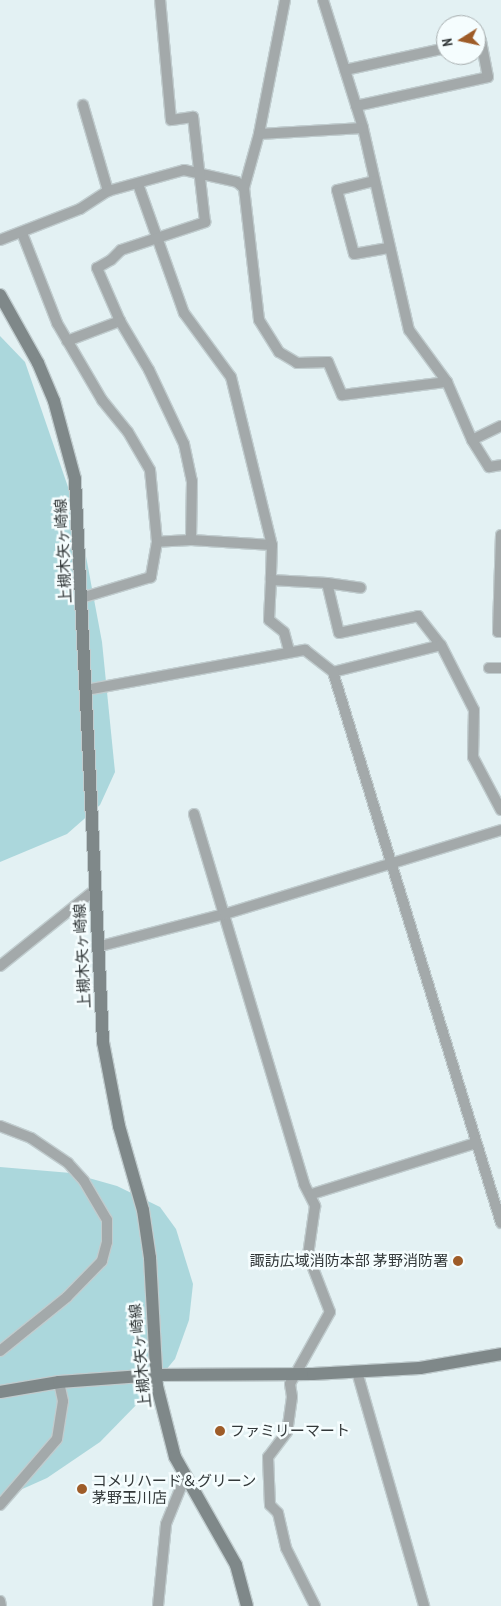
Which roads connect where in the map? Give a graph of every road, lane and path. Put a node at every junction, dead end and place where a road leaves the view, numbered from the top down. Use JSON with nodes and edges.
{"nodes":[{"id":1,"x":160,"y":0,"type":"edge"},
{"id":2,"x":285,"y":0,"type":"edge"},
{"id":3,"x":323,"y":0,"type":"edge"},
{"id":4,"x":436,"y":50,"type":"edge"},
{"id":5,"x":485,"y":65,"type":"edge"},
{"id":6,"x":344,"y":70,"type":"junction"},
{"id":7,"x":83,"y":105,"type":"dead end"},
{"id":8,"x":356,"y":106,"type":"junction"},
{"id":9,"x":363,"y":128,"type":"junction"},
{"id":10,"x":259,"y":134,"type":"junction"},
{"id":11,"x":201,"y":174,"type":"junction"},
{"id":12,"x":374,"y":181,"type":"junction"},
{"id":13,"x":138,"y":184,"type":"junction"},
{"id":14,"x":244,"y":188,"type":"junction"},
{"id":15,"x":108,"y":191,"type":"junction"},
{"id":16,"x":22,"y":233,"type":"junction"},
{"id":17,"x":158,"y":237,"type":"junction"},
{"id":18,"x":0,"y":240,"type":"edge"},
{"id":19,"x":389,"y":248,"type":"junction"},
{"id":20,"x":0,"y":295,"type":"edge"},
{"id":21,"x":120,"y":321,"type":"junction"},
{"id":22,"x":67,"y":341,"type":"junction"},
{"id":23,"x":446,"y":382,"type":"junction"},
{"id":24,"x":501,"y":426,"type":"edge"},
{"id":25,"x":472,"y":440,"type":"junction"},
{"id":26,"x":501,"y":465,"type":"edge"},
{"id":27,"x":501,"y":535,"type":"edge"},
{"id":28,"x":191,"y":540,"type":"junction"},
{"id":29,"x":157,"y":542,"type":"junction"},
{"id":30,"x":272,"y":545,"type":"junction"},
{"id":31,"x":271,"y":580,"type":"junction"},
{"id":32,"x":328,"y":583,"type":"junction"},
{"id":33,"x":361,"y":588,"type":"dead end"},
{"id":34,"x":81,"y":598,"type":"junction"},
{"id":35,"x":501,"y":632,"type":"edge"},
{"id":36,"x":441,"y":645,"type":"junction"},
{"id":37,"x":289,"y":651,"type":"junction"},
{"id":38,"x":489,"y":668,"type":"dead end"},
{"id":39,"x":501,"y":668,"type":"edge"},
{"id":40,"x":333,"y":672,"type":"junction"},
{"id":41,"x":86,"y":690,"type":"junction"},
{"id":42,"x":501,"y":810,"type":"edge"},
{"id":43,"x":194,"y":814,"type":"dead end"},
{"id":44,"x":501,"y":830,"type":"edge"},
{"id":45,"x":389,"y":863,"type":"junction"},
{"id":46,"x":95,"y":890,"type":"junction"},
{"id":47,"x":225,"y":914,"type":"junction"},
{"id":48,"x":97,"y":947,"type":"junction"},
{"id":49,"x":0,"y":966,"type":"edge"},
{"id":50,"x":0,"y":1126,"type":"edge"},
{"id":51,"x":476,"y":1144,"type":"junction"},
{"id":52,"x":312,"y":1194,"type":"junction"},
{"id":53,"x":501,"y":1223,"type":"edge"},
{"id":54,"x":0,"y":1351,"type":"edge"},
{"id":55,"x":501,"y":1354,"type":"edge"},
{"id":56,"x":357,"y":1372,"type":"junction"},
{"id":57,"x":295,"y":1374,"type":"junction"},
{"id":58,"x":156,"y":1375,"type":"junction"},
{"id":59,"x":59,"y":1382,"type":"junction"},
{"id":60,"x":0,"y":1392,"type":"edge"},
{"id":61,"x":185,"y":1477,"type":"junction"},
{"id":62,"x":0,"y":1505,"type":"edge"},
{"id":63,"x":0,"y":1601,"type":"edge"},
{"id":64,"x":1,"y":1606,"type":"edge"},
{"id":65,"x":158,"y":1606,"type":"edge"},
{"id":66,"x":247,"y":1606,"type":"edge"},
{"id":67,"x":315,"y":1606,"type":"edge"},
{"id":68,"x":424,"y":1606,"type":"edge"}],
"edges":[{"from":1,"to":11,"type":"street"},
{"from":2,"to":10,"type":"street"},
{"from":3,"to":6,"type":"street"},
{"from":4,"to":6,"type":"street"},
{"from":5,"to":8,"type":"street"},
{"from":6,"to":8,"type":"street"},
{"from":7,"to":15,"type":"street"},
{"from":8,"to":9,"type":"street"},
{"from":9,"to":10,"type":"street"},
{"from":9,"to":12,"type":"street"},
{"from":10,"to":14,"type":"street"},
{"from":11,"to":13,"type":"street"},
{"from":11,"to":14,"type":"street"},
{"from":11,"to":17,"type":"street"},
{"from":12,"to":19,"type":"street"},
{"from":12,"to":19,"type":"street"},
{"from":13,"to":15,"type":"street"},
{"from":13,"to":17,"type":"street"},
{"from":14,"to":23,"type":"street"},
{"from":15,"to":16,"type":"street"},
{"from":16,"to":18,"type":"street"},
{"from":16,"to":22,"type":"street"},
{"from":17,"to":21,"type":"street"},
{"from":17,"to":30,"type":"street"},
{"from":19,"to":23,"type":"street"},
{"from":20,"to":34,"type":"main road","name":"上槻木矢ヶ崎線"},
{"from":21,"to":22,"type":"street"},
{"from":21,"to":28,"type":"street"},
{"from":22,"to":29,"type":"street"},
{"from":23,"to":25,"type":"street"},
{"from":24,"to":25,"type":"street"},
{"from":25,"to":26,"type":"street"},
{"from":27,"to":35,"type":"street"},
{"from":28,"to":29,"type":"street"},
{"from":28,"to":30,"type":"street"},
{"from":29,"to":34,"type":"street"},
{"from":30,"to":31,"type":"street"},
{"from":31,"to":32,"type":"street"},
{"from":31,"to":37,"type":"street"},
{"from":32,"to":33,"type":"street"},
{"from":32,"to":36,"type":"street"},
{"from":34,"to":41,"type":"main road","name":"上槻木矢ヶ崎線"},
{"from":36,"to":40,"type":"street"},
{"from":36,"to":42,"type":"street"},
{"from":37,"to":40,"type":"street"},
{"from":37,"to":41,"type":"street"},
{"from":38,"to":39,"type":"street"},
{"from":40,"to":45,"type":"street"},
{"from":41,"to":46,"type":"main road","name":"上槻木矢ヶ崎線"},
{"from":43,"to":47,"type":"street"},
{"from":44,"to":45,"type":"street"},
{"from":45,"to":47,"type":"street"},
{"from":45,"to":51,"type":"street"},
{"from":46,"to":48,"type":"main road","name":"上槻木矢ヶ崎線"},
{"from":46,"to":49,"type":"street"},
{"from":47,"to":48,"type":"street"},
{"from":47,"to":52,"type":"street"},
{"from":48,"to":58,"type":"main road","name":"上槻木矢ヶ崎線"},
{"from":50,"to":54,"type":"street"},
{"from":51,"to":52,"type":"street"},
{"from":51,"to":53,"type":"street"},
{"from":52,"to":57,"type":"street"},
{"from":55,"to":56,"type":"main road"},
{"from":56,"to":57,"type":"main road"},
{"from":56,"to":68,"type":"street"},
{"from":57,"to":58,"type":"main road"},
{"from":57,"to":67,"type":"street"},
{"from":58,"to":59,"type":"main road"},
{"from":58,"to":61,"type":"main road","name":"上槻木矢ヶ崎線"},
{"from":59,"to":60,"type":"main road"},
{"from":59,"to":62,"type":"street"},
{"from":61,"to":65,"type":"street"},
{"from":61,"to":66,"type":"main road","name":"上槻木矢ヶ崎線"},
{"from":63,"to":64,"type":"street"}]}
